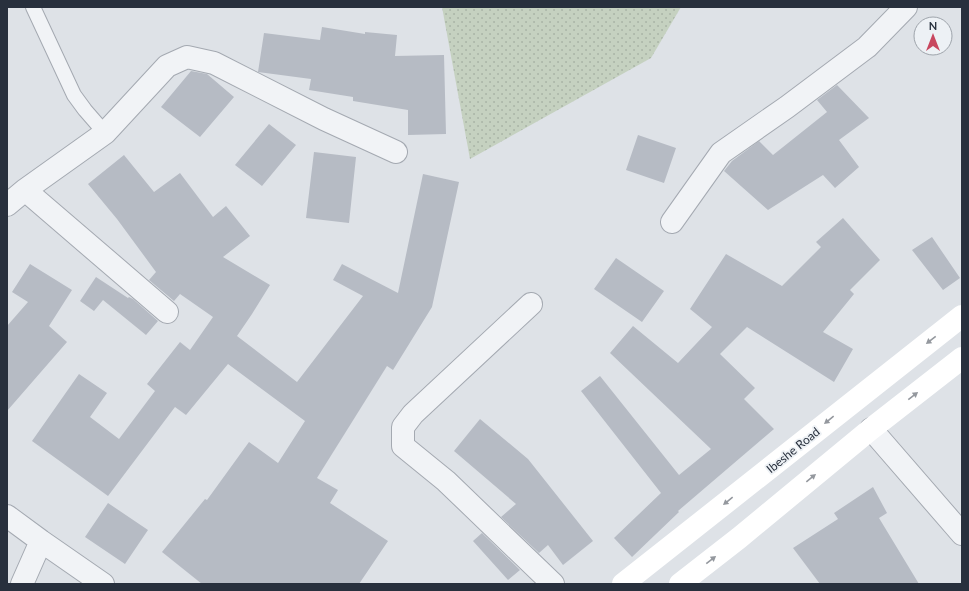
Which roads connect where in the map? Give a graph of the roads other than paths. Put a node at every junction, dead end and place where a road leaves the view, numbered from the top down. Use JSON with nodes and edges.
{"nodes":[{"id":1,"x":33,"y":7,"type":"edge"},
{"id":2,"x":906,"y":7,"type":"edge"},
{"id":3,"x":105,"y":133,"type":"junction"},
{"id":4,"x":396,"y":152,"type":"dead end"},
{"id":5,"x":25,"y":190,"type":"junction"},
{"id":6,"x":7,"y":205,"type":"edge"},
{"id":7,"x":672,"y":222,"type":"dead end"},
{"id":8,"x":531,"y":304,"type":"dead end"},
{"id":9,"x":167,"y":312,"type":"dead end"},
{"id":10,"x":962,"y":316,"type":"edge"},
{"id":11,"x":962,"y":358,"type":"edge"},
{"id":12,"x":871,"y":429,"type":"junction"},
{"id":13,"x":7,"y":516,"type":"edge"},
{"id":14,"x":962,"y":534,"type":"edge"},
{"id":15,"x":40,"y":541,"type":"junction"},
{"id":16,"x":22,"y":584,"type":"edge"},
{"id":17,"x":103,"y":584,"type":"edge"},
{"id":18,"x":553,"y":584,"type":"edge"},
{"id":19,"x":623,"y":584,"type":"edge"},
{"id":20,"x":680,"y":584,"type":"edge"}],
"edges":[{"from":1,"to":3,"type":"lane"},
{"from":2,"to":7,"type":"street"},
{"from":3,"to":4,"type":"street"},
{"from":3,"to":5,"type":"street"},
{"from":5,"to":6,"type":"street"},
{"from":5,"to":9,"type":"street"},
{"from":8,"to":18,"type":"street"},
{"from":10,"to":19,"type":"main road","name":"Ibeshe Road","one_way":true},
{"from":12,"to":11,"type":"main road","one_way":true},
{"from":12,"to":14,"type":"street"},
{"from":20,"to":12,"type":"main road","one_way":true},
{"from":13,"to":15,"type":"street"},
{"from":15,"to":16,"type":"street"},
{"from":15,"to":17,"type":"street"}]}
